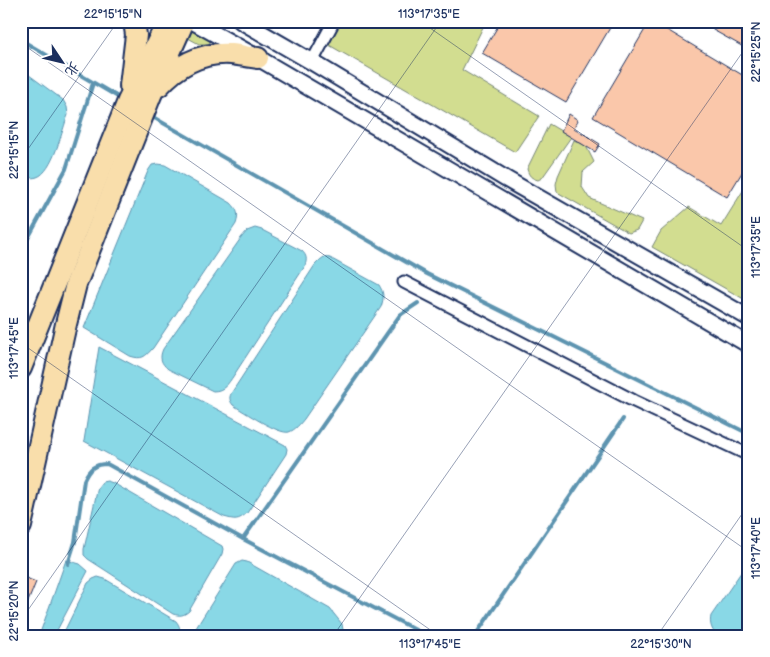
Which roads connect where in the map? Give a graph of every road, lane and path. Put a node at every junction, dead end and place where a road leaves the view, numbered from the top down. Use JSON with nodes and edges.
{"nodes":[{"id":1,"x":134,"y":21,"type":"edge"},
{"id":2,"x":168,"y":21,"type":"edge"},
{"id":3,"x":184,"y":21,"type":"edge"},
{"id":4,"x":192,"y":21,"type":"edge"},
{"id":5,"x":240,"y":21,"type":"edge"},
{"id":6,"x":334,"y":21,"type":"edge"},
{"id":7,"x":258,"y":58,"type":"junction"},
{"id":8,"x":312,"y":62,"type":"junction"},
{"id":9,"x":151,"y":95,"type":"junction"},
{"id":10,"x":128,"y":101,"type":"junction"},
{"id":11,"x":404,"y":282,"type":"dead end"},
{"id":12,"x":749,"y":318,"type":"edge"},
{"id":13,"x":749,"y":345,"type":"edge"},
{"id":14,"x":21,"y":368,"type":"edge"},
{"id":15,"x":749,"y":455,"type":"edge"},
{"id":16,"x":21,"y":526,"type":"edge"}],
"edges":[{"from":1,"to":10,"type":"highway"},
{"from":2,"to":10,"type":"highway"},
{"from":3,"to":9,"type":"highway"},
{"from":4,"to":7,"type":"main road"},
{"from":5,"to":8,"type":"main road"},
{"from":6,"to":8,"type":"street"},
{"from":7,"to":9,"type":"highway"},
{"from":7,"to":13,"type":"main road"},
{"from":8,"to":12,"type":"main road"},
{"from":9,"to":16,"type":"highway"},
{"from":10,"to":14,"type":"highway"},
{"from":11,"to":15,"type":"street"}]}
